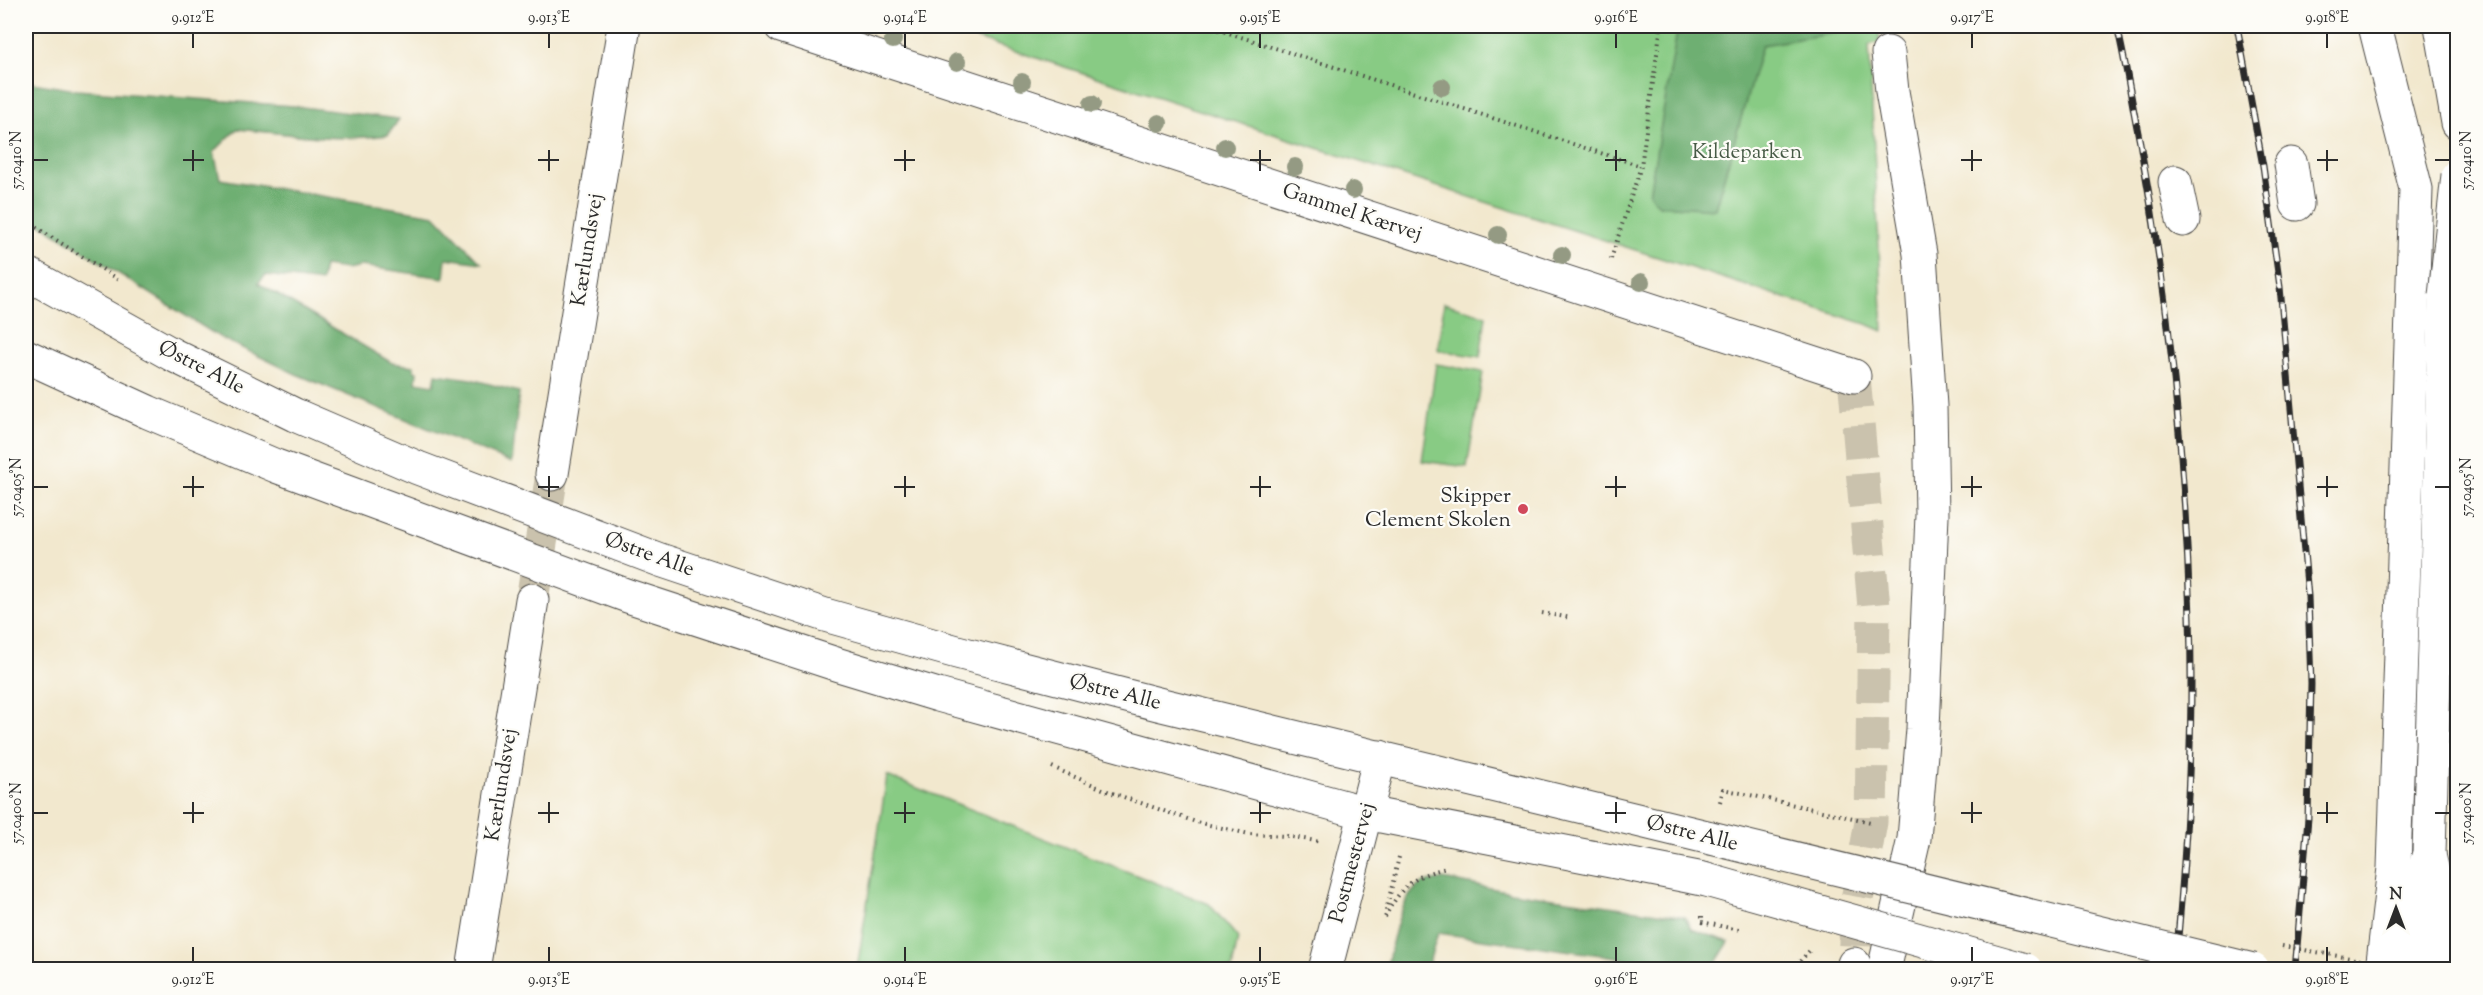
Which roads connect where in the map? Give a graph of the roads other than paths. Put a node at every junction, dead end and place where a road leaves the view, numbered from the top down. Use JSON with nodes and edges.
{"nodes":[{"id":1,"x":624,"y":26,"type":"edge"},
{"id":2,"x":781,"y":26,"type":"edge"},
{"id":3,"x":2375,"y":26,"type":"edge"},
{"id":4,"x":2441,"y":26,"type":"edge"},
{"id":5,"x":1888,"y":53,"type":"dead end"},
{"id":6,"x":2457,"y":123,"type":"edge"},
{"id":7,"x":2291,"y":164,"type":"dead end"},
{"id":8,"x":2457,"y":175,"type":"edge"},
{"id":9,"x":2175,"y":182,"type":"dead end"},
{"id":10,"x":2416,"y":189,"type":"junction"},
{"id":11,"x":2296,"y":204,"type":"dead end"},
{"id":12,"x":2183,"y":220,"type":"dead end"},
{"id":13,"x":2457,"y":230,"type":"edge"},
{"id":14,"x":26,"y":273,"type":"edge"},
{"id":15,"x":26,"y":356,"type":"edge"},
{"id":16,"x":1854,"y":376,"type":"dead end"},
{"id":17,"x":552,"y":474,"type":"tunnel mouth"},
{"id":18,"x":532,"y":600,"type":"tunnel mouth"},
{"id":19,"x":1380,"y":757,"type":"junction"},
{"id":20,"x":1366,"y":813,"type":"junction"},
{"id":21,"x":2429,"y":853,"type":"junction"},
{"id":22,"x":1864,"y":968,"type":"edge"},
{"id":23,"x":473,"y":969,"type":"edge"},
{"id":24,"x":1325,"y":969,"type":"edge"},
{"id":25,"x":2026,"y":969,"type":"edge"},
{"id":26,"x":2253,"y":969,"type":"edge"},
{"id":27,"x":2382,"y":969,"type":"edge"},
{"id":28,"x":2413,"y":969,"type":"edge"},
{"id":29,"x":2433,"y":969,"type":"edge"}],
"edges":[{"from":1,"to":17,"type":"street","name":"Kærlundsvej"},
{"from":2,"to":16,"type":"street","name":"Gammel Kærvej"},
{"from":3,"to":10,"type":"street"},
{"from":4,"to":6,"type":"street"},
{"from":5,"to":22,"type":"street"},
{"from":7,"to":11,"type":"street"},
{"from":8,"to":21,"type":"street","bridge":true},
{"from":9,"to":12,"type":"street"},
{"from":10,"to":13,"type":"street"},
{"from":10,"to":27,"type":"street"},
{"from":14,"to":19,"type":"street","name":"Østre Alle"},
{"from":15,"to":20,"type":"street","name":"Østre Alle"},
{"from":18,"to":23,"type":"street","name":"Kærlundsvej"},
{"from":19,"to":20,"type":"street","name":"Postmestervej"},
{"from":19,"to":26,"type":"street","name":"Østre Alle","bridge":true},
{"from":20,"to":24,"type":"street","name":"Postmestervej"},
{"from":20,"to":25,"type":"street","name":"Østre Alle","bridge":true},
{"from":21,"to":28,"type":"street"},
{"from":21,"to":29,"type":"street"}]}
